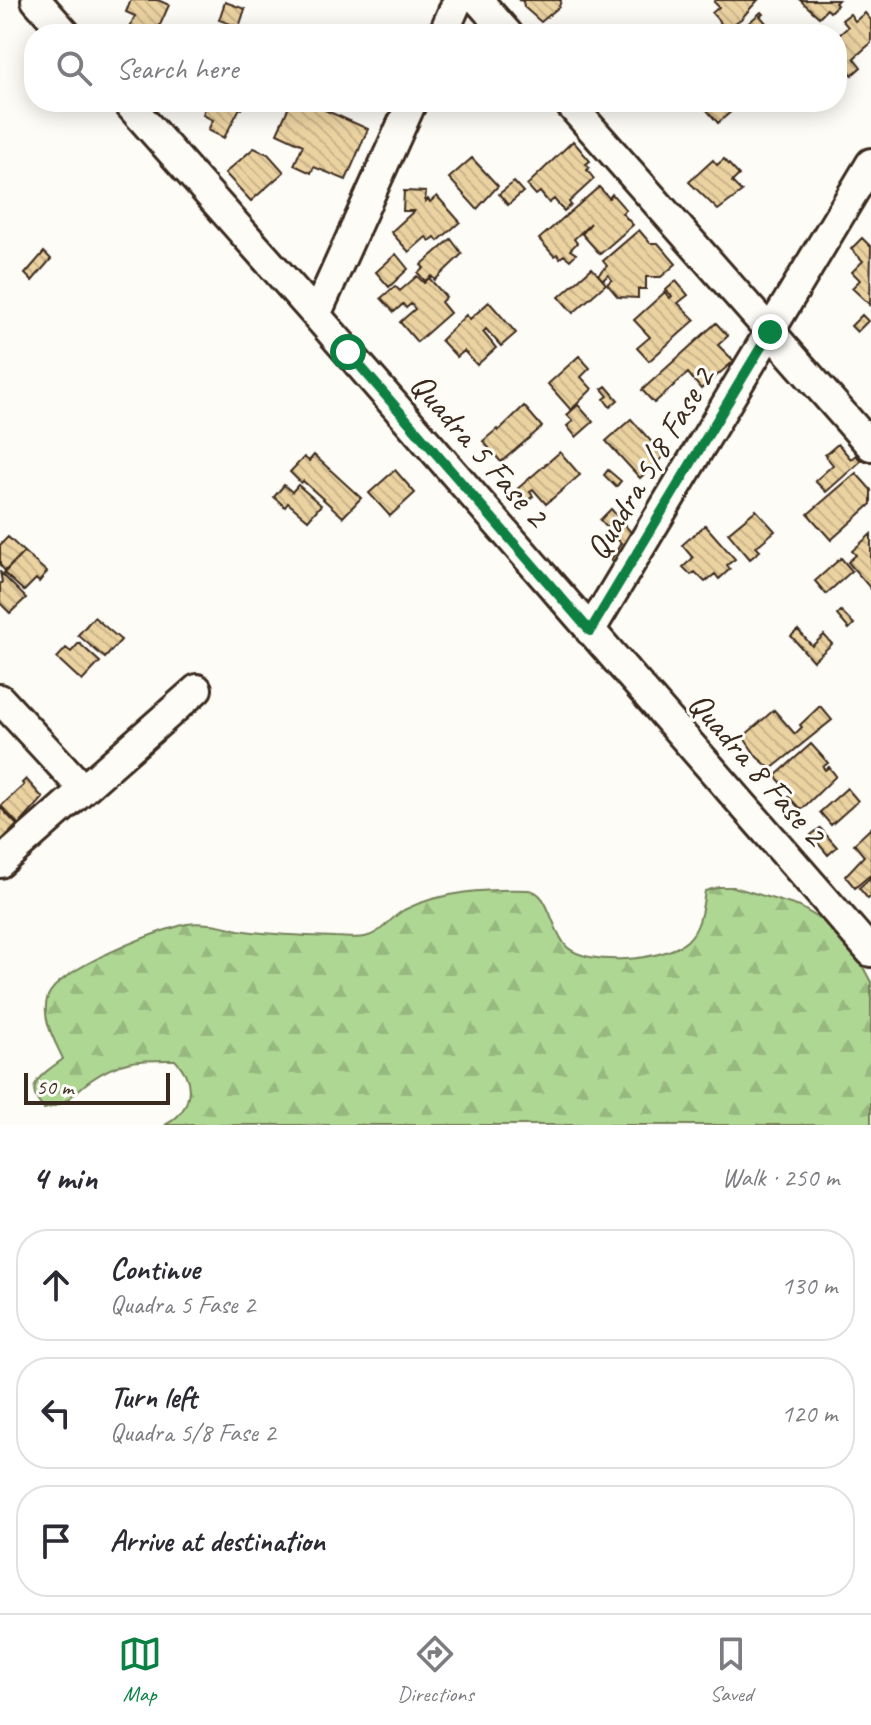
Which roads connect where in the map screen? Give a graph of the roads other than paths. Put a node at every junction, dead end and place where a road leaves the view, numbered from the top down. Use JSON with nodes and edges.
{"nodes":[{"id":1,"x":36,"y":0,"type":"edge"},
{"id":2,"x":458,"y":0,"type":"edge"},
{"id":3,"x":478,"y":0,"type":"edge"},
{"id":4,"x":57,"y":24,"type":"edge"},
{"id":5,"x":447,"y":24,"type":"edge"},
{"id":6,"x":499,"y":24,"type":"edge"},
{"id":7,"x":136,"y":112,"type":"edge"},
{"id":8,"x":407,"y":112,"type":"edge"},
{"id":9,"x":577,"y":112,"type":"edge"},
{"id":10,"x":871,"y":163,"type":"edge"},
{"id":11,"x":316,"y":315,"type":"junction"},
{"id":12,"x":770,"y":332,"type":"junction"},
{"id":13,"x":871,"y":446,"type":"edge"},
{"id":14,"x":590,"y":631,"type":"junction"},
{"id":15,"x":197,"y":689,"type":"dead end"},
{"id":16,"x":0,"y":699,"type":"edge"},
{"id":17,"x":83,"y":789,"type":"junction"},
{"id":18,"x":0,"y":863,"type":"edge"},
{"id":19,"x":871,"y":952,"type":"edge"}],
"edges":[{"from":1,"to":4,"type":"street"},
{"from":2,"to":5,"type":"street"},
{"from":3,"to":6,"type":"street"},
{"from":7,"to":11,"type":"street","name":"Quadra 5 Fase 2"},
{"from":8,"to":11,"type":"street"},
{"from":9,"to":12,"type":"street"},
{"from":10,"to":12,"type":"street","name":"Quadra 5/8 Fase 2"},
{"from":11,"to":14,"type":"street","name":"Quadra 5 Fase 2"},
{"from":12,"to":13,"type":"street"},
{"from":12,"to":14,"type":"street","name":"Quadra 5/8 Fase 2"},
{"from":14,"to":19,"type":"street","name":"Quadra 8 Fase 2"},
{"from":15,"to":17,"type":"street"},
{"from":16,"to":17,"type":"street"},
{"from":17,"to":18,"type":"street"}]}
